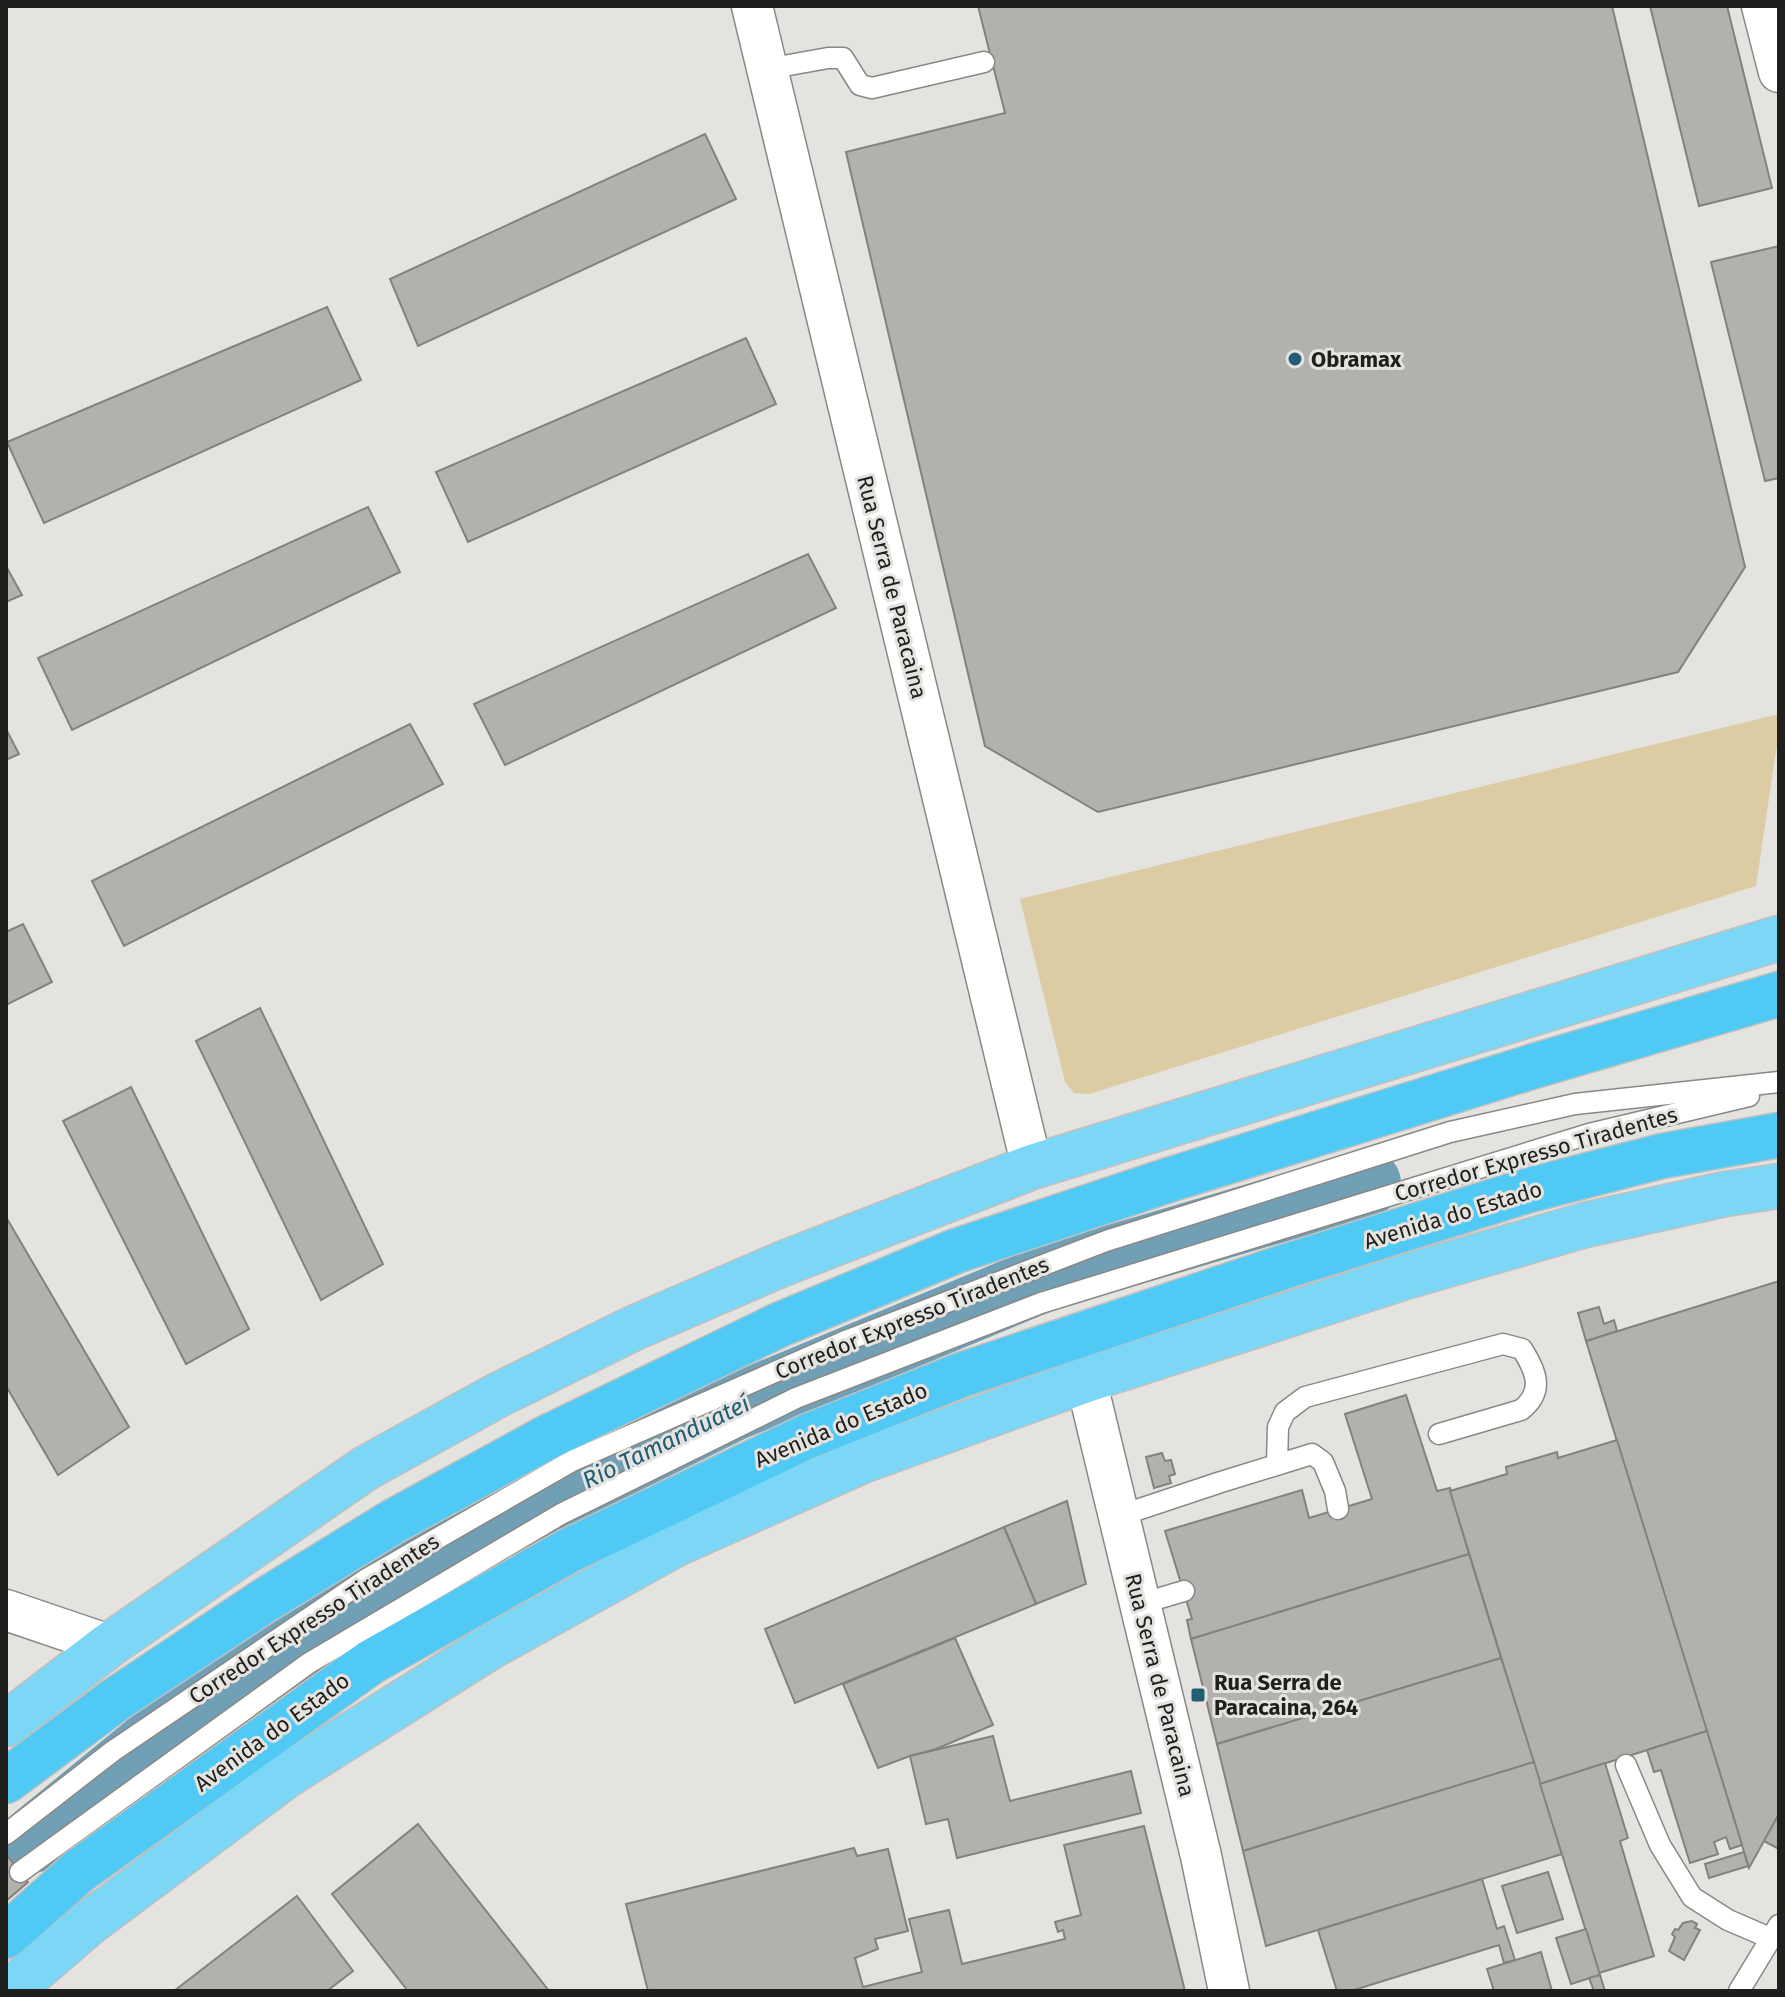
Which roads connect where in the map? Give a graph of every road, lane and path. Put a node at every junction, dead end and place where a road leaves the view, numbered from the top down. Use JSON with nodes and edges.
{"nodes":[{"id":1,"x":752,"y":6,"type":"edge"},
{"id":2,"x":1762,"y":6,"type":"edge"},
{"id":3,"x":984,"y":62,"type":"dead end"},
{"id":4,"x":767,"y":69,"type":"junction"},
{"id":5,"x":1779,"y":72,"type":"edge"},
{"id":6,"x":1779,"y":938,"type":"edge"},
{"id":7,"x":1779,"y":994,"type":"edge"},
{"id":8,"x":1779,"y":1082,"type":"edge"},
{"id":9,"x":1779,"y":1089,"type":"edge"},
{"id":10,"x":1779,"y":1135,"type":"edge"},
{"id":11,"x":1032,"y":1167,"type":"junction"},
{"id":12,"x":1779,"y":1186,"type":"edge"},
{"id":13,"x":1086,"y":1380,"type":"junction"},
{"id":14,"x":1439,"y":1434,"type":"dead end"},
{"id":15,"x":1277,"y":1464,"type":"junction"},
{"id":16,"x":1338,"y":1509,"type":"dead end"},
{"id":17,"x":1119,"y":1516,"type":"junction"},
{"id":18,"x":1184,"y":1591,"type":"dead end"},
{"id":19,"x":1140,"y":1604,"type":"junction"},
{"id":20,"x":6,"y":1610,"type":"edge"},
{"id":21,"x":109,"y":1645,"type":"junction"},
{"id":22,"x":6,"y":1724,"type":"edge"},
{"id":23,"x":1626,"y":1765,"type":"dead end"},
{"id":24,"x":6,"y":1781,"type":"edge"},
{"id":25,"x":6,"y":1834,"type":"edge"},
{"id":26,"x":20,"y":1872,"type":"dead end"},
{"id":27,"x":1774,"y":1932,"type":"edge"},
{"id":28,"x":6,"y":1936,"type":"edge"},
{"id":29,"x":10,"y":1991,"type":"edge"},
{"id":30,"x":1229,"y":1991,"type":"edge"},
{"id":31,"x":1739,"y":1991,"type":"edge"}],
"edges":[{"from":1,"to":4,"type":"street","name":"Rua Serra de Paracaina"},
{"from":2,"to":5,"type":"street"},
{"from":3,"to":4,"type":"lane"},
{"from":4,"to":11,"type":"street","name":"Rua Serra de Paracaina"},
{"from":6,"to":11,"type":"main road"},
{"from":7,"to":24,"type":"highway"},
{"from":8,"to":25,"type":"lane","name":"Corredor Expresso Tiradentes"},
{"from":9,"to":26,"type":"lane","name":"Corredor Expresso Tiradentes"},
{"from":10,"to":28,"type":"highway","name":"Avenida do Estado"},
{"from":11,"to":21,"type":"main road"},
{"from":12,"to":13,"type":"main road","name":"Avenida do Estado"},
{"from":13,"to":17,"type":"street","name":"Rua Serra de Paracaina"},
{"from":13,"to":29,"type":"main road","name":"Avenida do Estado"},
{"from":14,"to":15,"type":"lane"},
{"from":15,"to":16,"type":"lane"},
{"from":15,"to":17,"type":"lane"},
{"from":17,"to":19,"type":"street","name":"Rua Serra de Paracaina"},
{"from":18,"to":19,"type":"lane"},
{"from":19,"to":30,"type":"street","name":"Rua Serra de Paracaina"},
{"from":20,"to":21,"type":"street"},
{"from":21,"to":22,"type":"main road"},
{"from":23,"to":27,"type":"lane"},
{"from":27,"to":31,"type":"lane"}]}
